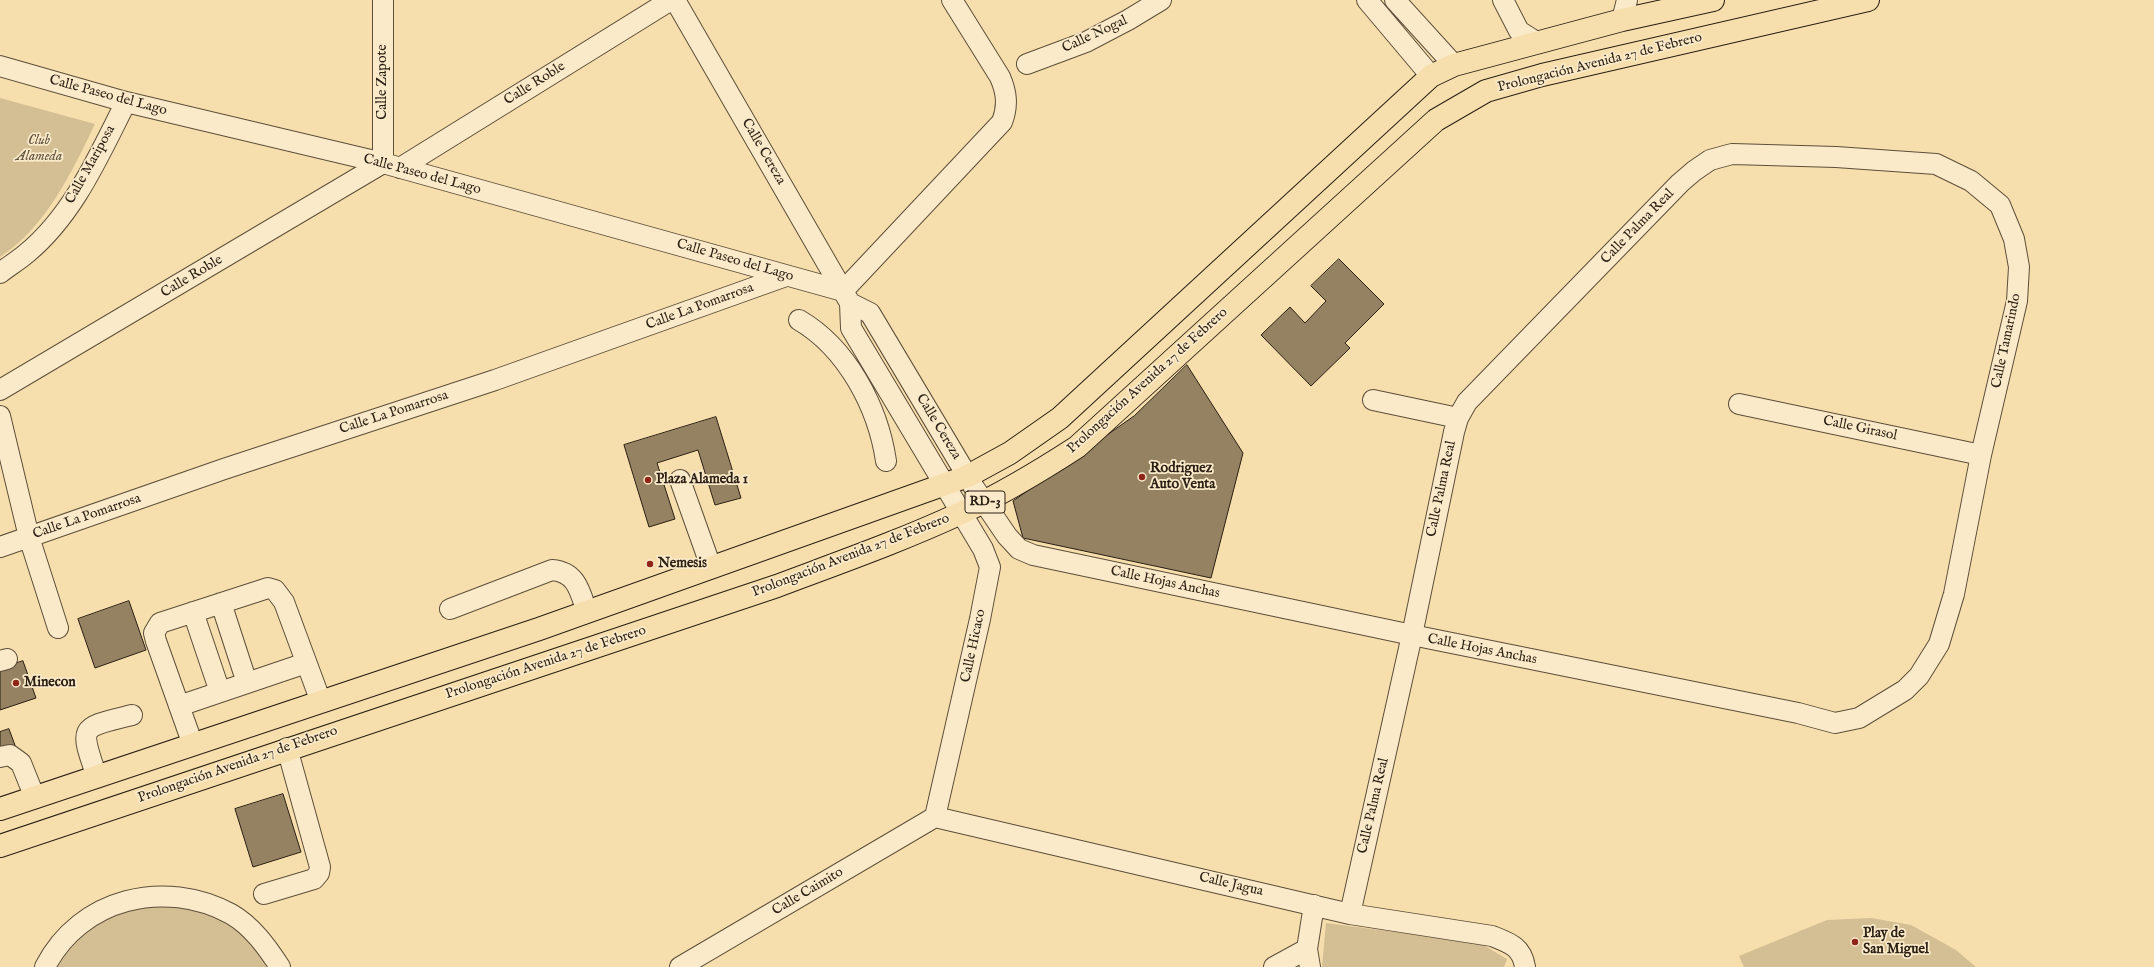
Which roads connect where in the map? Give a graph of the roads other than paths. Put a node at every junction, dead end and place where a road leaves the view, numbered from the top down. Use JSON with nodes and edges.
{"nodes":[{"id":1,"x":383,"y":0,"type":"edge"},
{"id":2,"x":671,"y":0,"type":"edge"},
{"id":3,"x":675,"y":0,"type":"edge"},
{"id":4,"x":952,"y":0,"type":"edge"},
{"id":5,"x":1161,"y":0,"type":"edge"},
{"id":6,"x":1367,"y":0,"type":"edge"},
{"id":7,"x":1395,"y":0,"type":"edge"},
{"id":8,"x":1503,"y":0,"type":"edge"},
{"id":9,"x":1713,"y":0,"type":"edge"},
{"id":10,"x":1868,"y":0,"type":"edge"},
{"id":11,"x":1625,"y":10,"type":"edge"},
{"id":12,"x":1538,"y":43,"type":"junction"},
{"id":13,"x":1028,"y":64,"type":"dead end"},
{"id":14,"x":1454,"y":65,"type":"junction"},
{"id":15,"x":0,"y":66,"type":"edge"},
{"id":16,"x":1431,"y":76,"type":"junction"},
{"id":17,"x":126,"y":102,"type":"junction"},
{"id":18,"x":1710,"y":160,"type":"joint"},
{"id":19,"x":392,"y":166,"type":"junction"},
{"id":20,"x":0,"y":273,"type":"edge"},
{"id":21,"x":786,"y":276,"type":"junction"},
{"id":22,"x":846,"y":297,"type":"junction"},
{"id":23,"x":799,"y":320,"type":"dead end"},
{"id":24,"x":879,"y":375,"type":"junction"},
{"id":25,"x":861,"y":385,"type":"junction"},
{"id":26,"x":0,"y":390,"type":"edge"},
{"id":27,"x":1372,"y":400,"type":"dead end"},
{"id":28,"x":1739,"y":404,"type":"dead end"},
{"id":29,"x":0,"y":416,"type":"edge"},
{"id":30,"x":1458,"y":418,"type":"junction"},
{"id":31,"x":1982,"y":455,"type":"junction"},
{"id":32,"x":886,"y":461,"type":"dead end"},
{"id":33,"x":968,"y":476,"type":"junction"},
{"id":34,"x":680,"y":480,"type":"dead end"},
{"id":35,"x":943,"y":484,"type":"junction"},
{"id":36,"x":984,"y":502,"type":"junction"},
{"id":37,"x":960,"y":514,"type":"junction"},
{"id":38,"x":1007,"y":536,"type":"junction"},
{"id":39,"x":29,"y":537,"type":"junction"},
{"id":40,"x":0,"y":547,"type":"edge"},
{"id":41,"x":983,"y":549,"type":"junction"},
{"id":42,"x":711,"y":568,"type":"junction"},
{"id":43,"x":221,"y":603,"type":"junction"},
{"id":44,"x":450,"y":609,"type":"dead end"},
{"id":45,"x":193,"y":612,"type":"junction"},
{"id":46,"x":587,"y":612,"type":"junction"},
{"id":47,"x":58,"y":628,"type":"dead end"},
{"id":48,"x":1412,"y":635,"type":"junction"},
{"id":49,"x":306,"y":663,"type":"junction"},
{"id":50,"x":1919,"y":676,"type":"joint"},
{"id":51,"x":247,"y":683,"type":"junction"},
{"id":52,"x":220,"y":692,"type":"junction"},
{"id":53,"x":321,"y":702,"type":"junction"},
{"id":54,"x":179,"y":706,"type":"junction"},
{"id":55,"x":132,"y":714,"type":"dead end"},
{"id":56,"x":193,"y":745,"type":"junction"},
{"id":57,"x":287,"y":748,"type":"junction"},
{"id":58,"x":0,"y":757,"type":"edge"},
{"id":59,"x":97,"y":777,"type":"junction"},
{"id":60,"x":35,"y":798,"type":"junction"},
{"id":61,"x":0,"y":810,"type":"edge"},
{"id":62,"x":935,"y":817,"type":"junction"},
{"id":63,"x":0,"y":846,"type":"edge"},
{"id":64,"x":264,"y":894,"type":"dead end"},
{"id":65,"x":1314,"y":905,"type":"junction"},
{"id":66,"x":1350,"y":914,"type":"junction"},
{"id":67,"x":1309,"y":958,"type":"edge"},
{"id":68,"x":1524,"y":962,"type":"edge"},
{"id":69,"x":45,"y":967,"type":"edge"},
{"id":70,"x":280,"y":967,"type":"edge"},
{"id":71,"x":680,"y":967,"type":"edge"},
{"id":72,"x":1274,"y":967,"type":"edge"}],
"edges":[{"from":1,"to":19,"type":"street","name":"Calle Zapote"},
{"from":2,"to":19,"type":"street","name":"Calle Roble"},
{"from":3,"to":22,"type":"street","name":"Calle Cereza"},
{"from":4,"to":22,"type":"street"},
{"from":5,"to":13,"type":"street","name":"Calle Nogal"},
{"from":6,"to":16,"type":"street"},
{"from":7,"to":14,"type":"street"},
{"from":8,"to":12,"type":"street"},
{"from":9,"to":11,"type":"main road","number":"RD-3"},
{"from":10,"to":36,"type":"main road","name":"Prolongación Avenida 27 de Febrero","number":"RD-3"},
{"from":11,"to":12,"type":"main road","number":"RD-3"},
{"from":12,"to":14,"type":"main road","number":"RD-3"},
{"from":14,"to":16,"type":"main road","number":"RD-3"},
{"from":15,"to":17,"type":"street","name":"Calle Paseo del Lago"},
{"from":16,"to":33,"type":"main road","number":"RD-3"},
{"from":17,"to":19,"type":"street","name":"Calle Paseo del Lago"},
{"from":17,"to":20,"type":"street","name":"Calle Mariposa"},
{"from":18,"to":30,"type":"street","name":"Calle Palma Real"},
{"from":18,"to":31,"type":"street","name":"Calle Tamarindo"},
{"from":19,"to":21,"type":"street","name":"Calle Paseo del Lago"},
{"from":19,"to":26,"type":"street","name":"Calle Roble"},
{"from":21,"to":22,"type":"street","name":"Calle Paseo del Lago"},
{"from":21,"to":39,"type":"street","name":"Calle La Pomarrosa"},
{"from":22,"to":24,"type":"street","name":"Calle Cereza"},
{"from":22,"to":33,"type":"street","name":"Calle Cereza"},
{"from":23,"to":25,"type":"street"},
{"from":24,"to":25,"type":"street"},
{"from":24,"to":35,"type":"street","name":"Calle Cereza"},
{"from":25,"to":32,"type":"street"},
{"from":27,"to":30,"type":"street"},
{"from":28,"to":31,"type":"street","name":"Calle Girasol"},
{"from":29,"to":39,"type":"street"},
{"from":30,"to":48,"type":"street","name":"Calle Palma Real"},
{"from":31,"to":50,"type":"street","name":"Calle Tamarindo"},
{"from":33,"to":35,"type":"main road","number":"RD-3"},
{"from":33,"to":36,"type":"street","name":"Calle Cereza"},
{"from":34,"to":42,"type":"street"},
{"from":35,"to":37,"type":"street","name":"Calle Hicaco"},
{"from":35,"to":42,"type":"main road","number":"RD-3"},
{"from":36,"to":37,"type":"main road","name":"Prolongación Avenida 27 de Febrero","number":"RD-3"},
{"from":36,"to":38,"type":"street","name":"Calle Cereza"},
{"from":37,"to":41,"type":"street","name":"Calle Hicaco"},
{"from":37,"to":57,"type":"main road","name":"Prolongación Avenida 27 de Febrero","number":"RD-3"},
{"from":38,"to":41,"type":"street"},
{"from":38,"to":48,"type":"street","name":"Calle Hojas Anchas"},
{"from":39,"to":40,"type":"street","name":"Calle La Pomarrosa"},
{"from":39,"to":47,"type":"street"},
{"from":41,"to":62,"type":"street","name":"Calle Hicaco"},
{"from":42,"to":46,"type":"main road","number":"RD-3"},
{"from":43,"to":45,"type":"street"},
{"from":43,"to":49,"type":"street"},
{"from":43,"to":51,"type":"street"},
{"from":44,"to":46,"type":"street"},
{"from":45,"to":52,"type":"street"},
{"from":45,"to":54,"type":"street"},
{"from":46,"to":53,"type":"main road","number":"RD-3"},
{"from":48,"to":50,"type":"street","name":"Calle Hojas Anchas"},
{"from":48,"to":66,"type":"street","name":"Calle Palma Real"},
{"from":49,"to":51,"type":"street"},
{"from":49,"to":53,"type":"street"},
{"from":51,"to":52,"type":"street"},
{"from":52,"to":54,"type":"street"},
{"from":53,"to":56,"type":"main road","number":"RD-3"},
{"from":54,"to":56,"type":"street"},
{"from":55,"to":59,"type":"street"},
{"from":56,"to":59,"type":"main road","number":"RD-3"},
{"from":57,"to":63,"type":"main road","name":"Prolongación Avenida 27 de Febrero","number":"RD-3"},
{"from":57,"to":64,"type":"street"},
{"from":58,"to":60,"type":"street"},
{"from":59,"to":60,"type":"main road","number":"RD-3"},
{"from":60,"to":61,"type":"main road","number":"RD-3"},
{"from":62,"to":65,"type":"street","name":"Calle Jagua"},
{"from":62,"to":71,"type":"street","name":"Calle Caimito"},
{"from":65,"to":66,"type":"street","name":"Calle Jagua"},
{"from":65,"to":67,"type":"street"},
{"from":66,"to":68,"type":"street","name":"Calle Jagua"},
{"from":67,"to":72,"type":"street"},
{"from":69,"to":70,"type":"street"}]}
